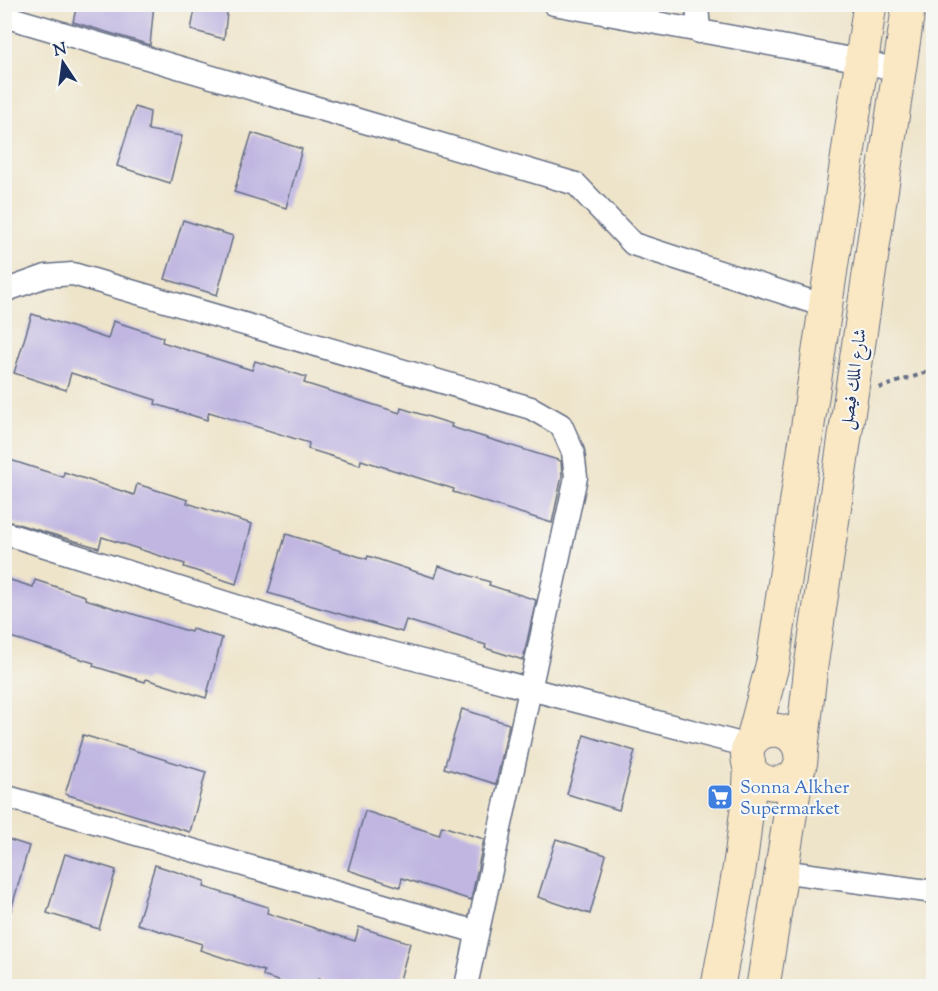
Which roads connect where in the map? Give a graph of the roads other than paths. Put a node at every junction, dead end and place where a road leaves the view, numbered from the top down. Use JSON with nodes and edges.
{"nodes":[{"id":1,"x":554,"y":4,"type":"edge"},
{"id":2,"x":697,"y":4,"type":"edge"},
{"id":3,"x":870,"y":4,"type":"edge"},
{"id":4,"x":909,"y":4,"type":"edge"},
{"id":5,"x":4,"y":16,"type":"edge"},
{"id":6,"x":699,"y":32,"type":"junction"},
{"id":7,"x":862,"y":61,"type":"junction"},
{"id":8,"x":900,"y":71,"type":"junction"},
{"id":9,"x":4,"y":291,"type":"edge"},
{"id":10,"x":825,"y":306,"type":"junction"},
{"id":11,"x":4,"y":533,"type":"edge"},
{"id":12,"x":531,"y":691,"type":"junction"},
{"id":13,"x":751,"y":752,"type":"junction"},
{"id":14,"x":799,"y":763,"type":"junction"},
{"id":15,"x":4,"y":796,"type":"edge"},
{"id":16,"x":780,"y":871,"type":"junction"},
{"id":17,"x":933,"y":892,"type":"edge"},
{"id":18,"x":477,"y":932,"type":"junction"},
{"id":19,"x":466,"y":987,"type":"edge"},
{"id":20,"x":718,"y":987,"type":"edge"},
{"id":21,"x":763,"y":987,"type":"edge"}],
"edges":[{"from":1,"to":6,"type":"street"},
{"from":2,"to":6,"type":"street"},
{"from":3,"to":7,"type":"main road"},
{"from":4,"to":8,"type":"main road","name":"شارع الملك فيصل"},
{"from":5,"to":10,"type":"street"},
{"from":6,"to":7,"type":"street"},
{"from":7,"to":8,"type":"street"},
{"from":7,"to":10,"type":"main road"},
{"from":8,"to":14,"type":"main road","name":"شارع الملك فيصل"},
{"from":9,"to":12,"type":"street"},
{"from":10,"to":13,"type":"main road"},
{"from":11,"to":12,"type":"street"},
{"from":12,"to":13,"type":"street"},
{"from":12,"to":18,"type":"street"},
{"from":13,"to":14,"type":"main road"},
{"from":13,"to":14,"type":"main road"},
{"from":13,"to":20,"type":"main road"},
{"from":14,"to":16,"type":"main road","name":"شارع الملك فيصل"},
{"from":15,"to":18,"type":"street"},
{"from":16,"to":17,"type":"street"},
{"from":16,"to":21,"type":"main road","name":"شارع الملك فيصل"},
{"from":18,"to":19,"type":"street"}]}
